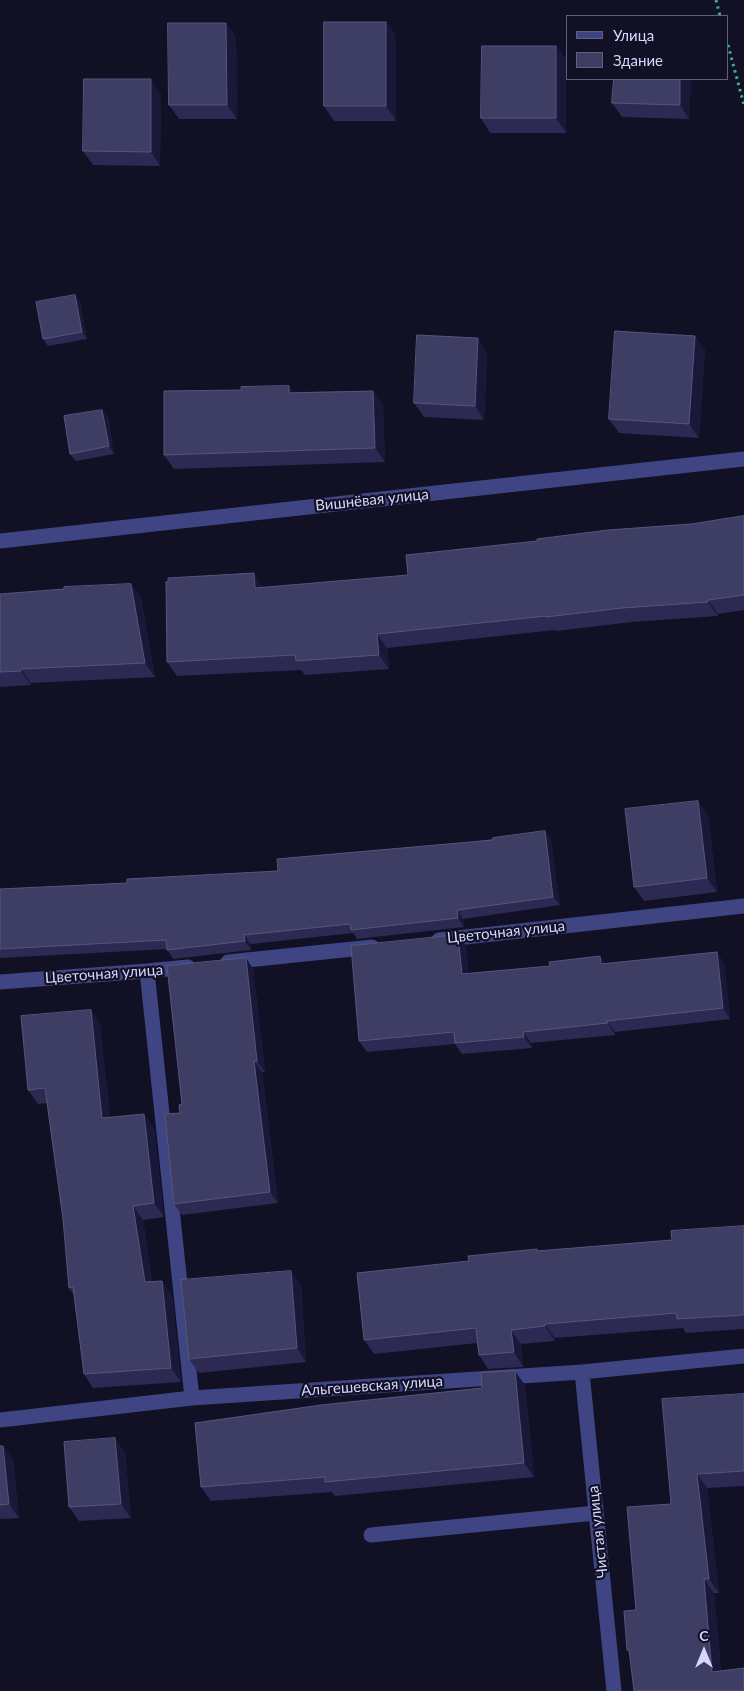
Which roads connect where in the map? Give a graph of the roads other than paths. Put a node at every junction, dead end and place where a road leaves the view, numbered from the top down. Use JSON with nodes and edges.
{"nodes":[{"id":1,"x":744,"y":459,"type":"edge"},
{"id":2,"x":0,"y":541,"type":"edge"},
{"id":3,"x":744,"y":906,"type":"edge"},
{"id":4,"x":421,"y":942,"type":"edge"},
{"id":5,"x":382,"y":946,"type":"edge"},
{"id":6,"x":147,"y":971,"type":"junction"},
{"id":7,"x":0,"y":982,"type":"edge"},
{"id":8,"x":744,"y":1356,"type":"edge"},
{"id":9,"x":582,"y":1372,"type":"junction"},
{"id":10,"x":192,"y":1398,"type":"junction"},
{"id":11,"x":0,"y":1420,"type":"edge"},
{"id":12,"x":596,"y":1513,"type":"junction"},
{"id":13,"x":370,"y":1535,"type":"dead end"},
{"id":14,"x":614,"y":1691,"type":"edge"}],
"edges":[{"from":1,"to":2,"type":"street","name":"Вишнёвая улица"},
{"from":3,"to":4,"type":"street","name":"Цветочная улица"},
{"from":5,"to":6,"type":"street","name":"Цветочная улица"},
{"from":6,"to":7,"type":"street","name":"Цветочная улица"},
{"from":6,"to":10,"type":"street"},
{"from":8,"to":9,"type":"street","name":"Альгешевская улица"},
{"from":9,"to":10,"type":"street","name":"Альгешевская улица"},
{"from":9,"to":12,"type":"street","name":"Чистая улица"},
{"from":10,"to":11,"type":"street","name":"Альгешевская улица"},
{"from":12,"to":13,"type":"street"},
{"from":12,"to":14,"type":"street","name":"Чистая улица"}]}
